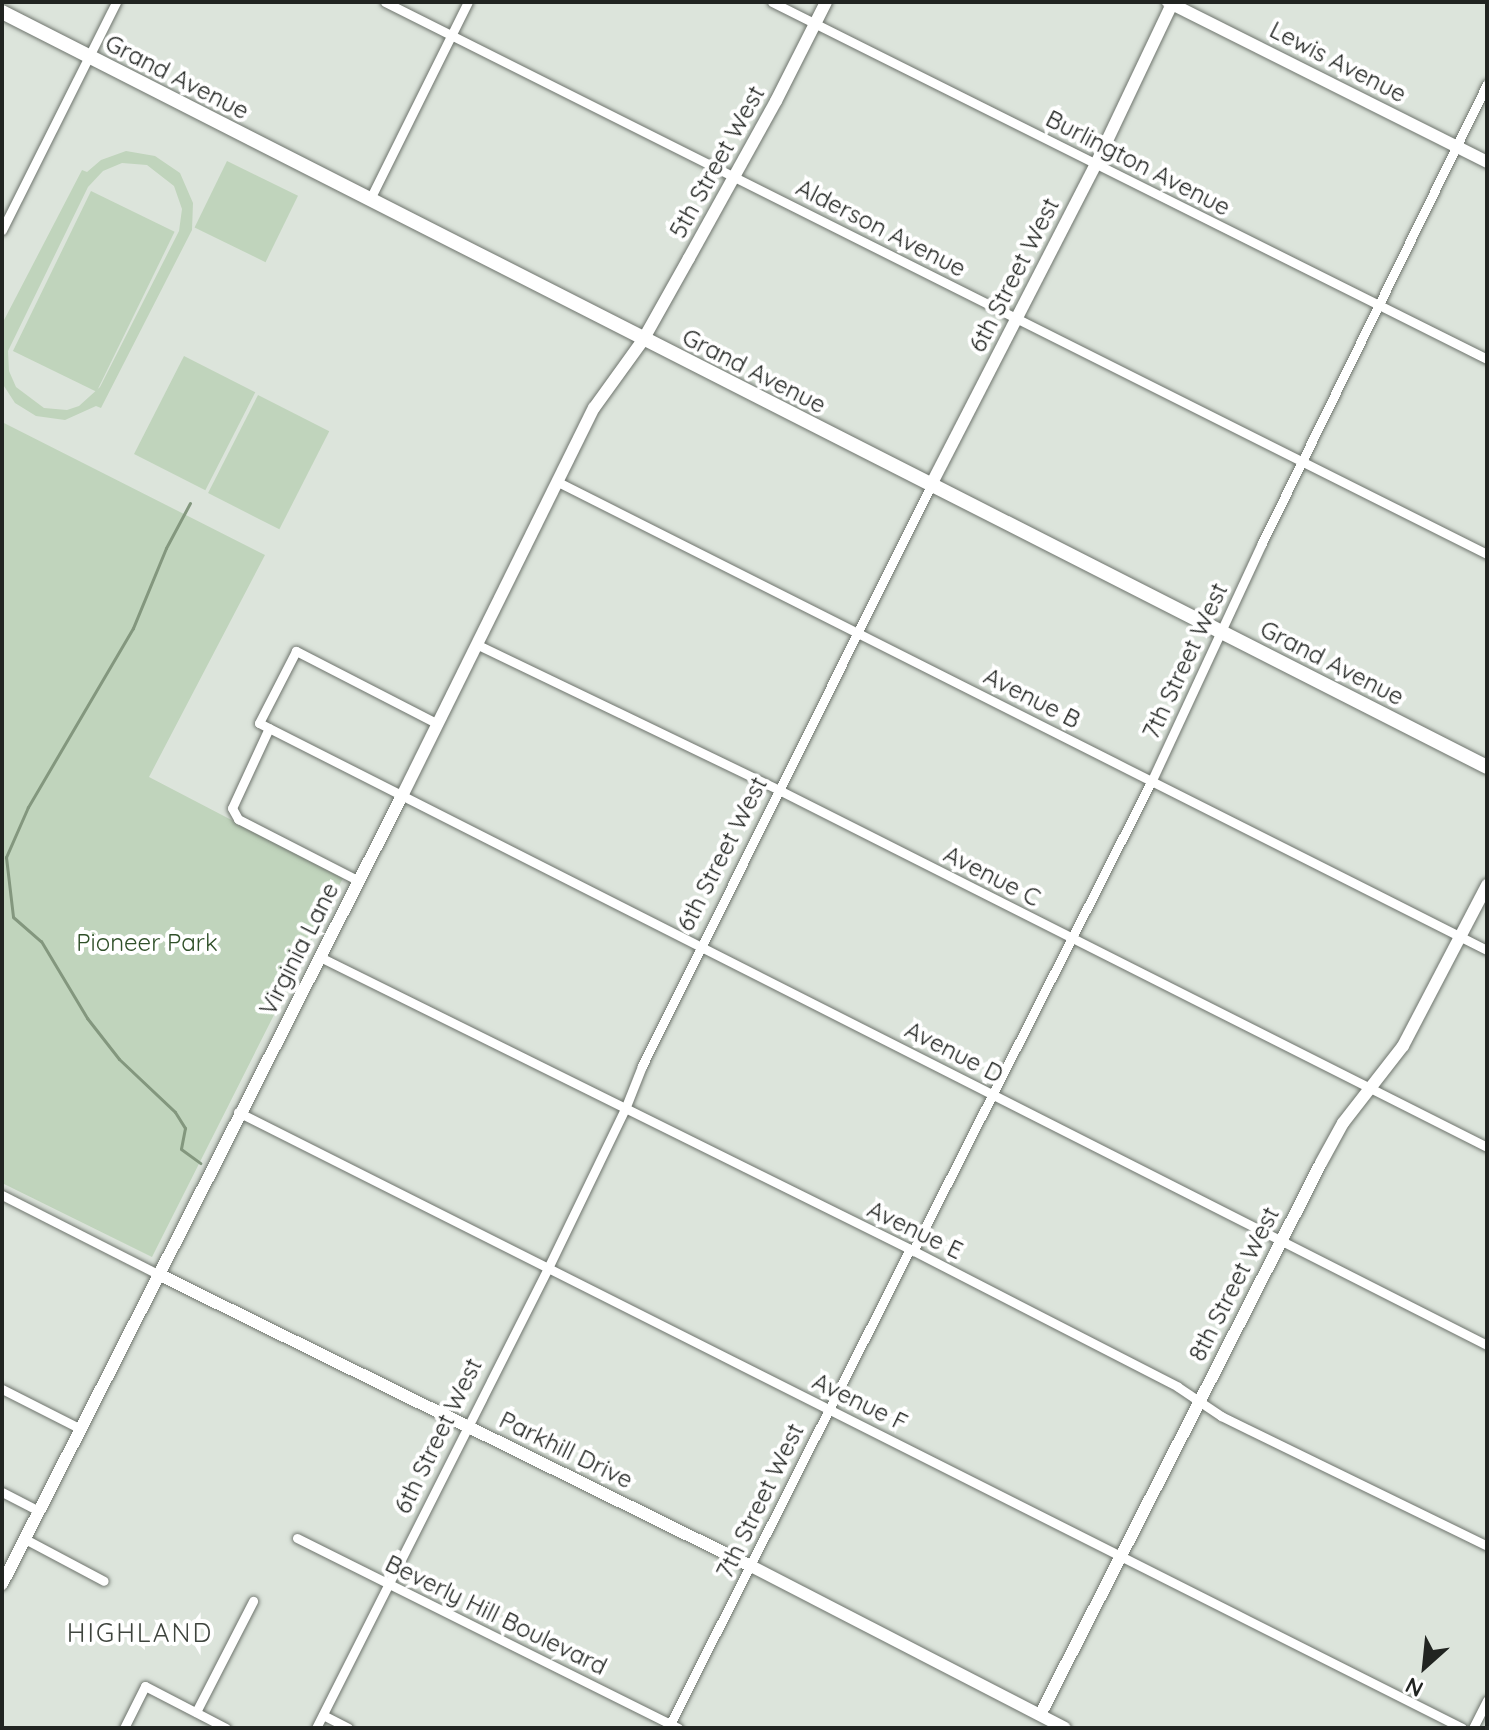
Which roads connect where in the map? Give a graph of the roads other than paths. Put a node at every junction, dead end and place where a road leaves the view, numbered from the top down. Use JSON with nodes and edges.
{"nodes":[{"id":1,"x":116,"y":2,"type":"edge"},
{"id":2,"x":385,"y":2,"type":"edge"},
{"id":3,"x":468,"y":2,"type":"edge"},
{"id":4,"x":772,"y":2,"type":"edge"},
{"id":5,"x":826,"y":2,"type":"edge"},
{"id":6,"x":1171,"y":3,"type":"edge"},
{"id":7,"x":2,"y":12,"type":"edge"},
{"id":8,"x":815,"y":24,"type":"junction"},
{"id":9,"x":451,"y":35,"type":"junction"},
{"id":10,"x":88,"y":57,"type":"junction"},
{"id":11,"x":1487,"y":84,"type":"edge"},
{"id":12,"x":1456,"y":146,"type":"junction"},
{"id":13,"x":1487,"y":162,"type":"edge"},
{"id":14,"x":1096,"y":164,"type":"junction"},
{"id":15,"x":732,"y":176,"type":"junction"},
{"id":16,"x":370,"y":199,"type":"junction"},
{"id":17,"x":7,"y":209,"type":"edge"},
{"id":18,"x":2,"y":230,"type":"edge"},
{"id":19,"x":1377,"y":304,"type":"junction"},
{"id":20,"x":1015,"y":318,"type":"junction"},
{"id":21,"x":643,"y":340,"type":"junction"},
{"id":22,"x":1487,"y":359,"type":"edge"},
{"id":23,"x":1302,"y":462,"type":"junction"},
{"id":24,"x":558,"y":482,"type":"junction"},
{"id":25,"x":931,"y":485,"type":"junction"},
{"id":26,"x":1487,"y":554,"type":"edge"},
{"id":27,"x":1221,"y":632,"type":"junction"},
{"id":28,"x":858,"y":633,"type":"junction"},
{"id":29,"x":476,"y":644,"type":"junction"},
{"id":30,"x":438,"y":724,"type":"junction"},
{"id":31,"x":264,"y":726,"type":"junction"},
{"id":32,"x":1487,"y":767,"type":"edge"},
{"id":33,"x":1152,"y":780,"type":"junction"},
{"id":34,"x":779,"y":790,"type":"junction"},
{"id":35,"x":402,"y":796,"type":"junction"},
{"id":36,"x":359,"y":881,"type":"junction"},
{"id":37,"x":1487,"y":885,"type":"edge"},
{"id":38,"x":1461,"y":937,"type":"junction"},
{"id":39,"x":1073,"y":940,"type":"junction"},
{"id":40,"x":700,"y":947,"type":"junction"},
{"id":41,"x":1487,"y":950,"type":"edge"},
{"id":42,"x":320,"y":957,"type":"junction"},
{"id":43,"x":1369,"y":1088,"type":"junction"},
{"id":44,"x":993,"y":1095,"type":"junction"},
{"id":45,"x":625,"y":1109,"type":"junction"},
{"id":46,"x":238,"y":1112,"type":"junction"},
{"id":47,"x":1487,"y":1147,"type":"edge"},
{"id":48,"x":2,"y":1195,"type":"edge"},
{"id":49,"x":1281,"y":1240,"type":"junction"},
{"id":50,"x":911,"y":1250,"type":"junction"},
{"id":51,"x":548,"y":1268,"type":"junction"},
{"id":52,"x":158,"y":1274,"type":"junction"},
{"id":53,"x":1487,"y":1345,"type":"edge"},
{"id":54,"x":2,"y":1389,"type":"edge"},
{"id":55,"x":1199,"y":1401,"type":"junction"},
{"id":56,"x":828,"y":1408,"type":"junction"},
{"id":57,"x":468,"y":1426,"type":"junction"},
{"id":58,"x":81,"y":1429,"type":"junction"},
{"id":59,"x":2,"y":1492,"type":"edge"},
{"id":60,"x":39,"y":1511,"type":"junction"},
{"id":61,"x":297,"y":1538,"type":"dead end"},
{"id":62,"x":25,"y":1539,"type":"junction"},
{"id":63,"x":1487,"y":1546,"type":"edge"},
{"id":64,"x":1122,"y":1554,"type":"junction"},
{"id":65,"x":751,"y":1566,"type":"junction"},
{"id":66,"x":104,"y":1581,"type":"dead end"},
{"id":67,"x":2,"y":1584,"type":"edge"},
{"id":68,"x":388,"y":1584,"type":"junction"},
{"id":69,"x":253,"y":1601,"type":"dead end"},
{"id":70,"x":1487,"y":1700,"type":"edge"},
{"id":71,"x":196,"y":1712,"type":"junction"},
{"id":72,"x":323,"y":1715,"type":"junction"},
{"id":73,"x":1040,"y":1715,"type":"junction"},
{"id":74,"x":672,"y":1727,"type":"edge"},
{"id":75,"x":124,"y":1728,"type":"edge"},
{"id":76,"x":226,"y":1728,"type":"edge"},
{"id":77,"x":316,"y":1728,"type":"edge"},
{"id":78,"x":348,"y":1728,"type":"edge"},
{"id":79,"x":1065,"y":1728,"type":"edge"},
{"id":80,"x":1462,"y":1728,"type":"edge"},
{"id":81,"x":1473,"y":1728,"type":"edge"}],
"edges":[{"from":1,"to":10,"type":"street"},
{"from":2,"to":9,"type":"street","name":"Alderson Avenue"},
{"from":3,"to":9,"type":"street"},
{"from":4,"to":8,"type":"street","name":"Burlington Avenue"},
{"from":5,"to":8,"type":"street","name":"5th Street West"},
{"from":6,"to":12,"type":"street","name":"Lewis Avenue"},
{"from":6,"to":14,"type":"street","name":"6th Street West"},
{"from":7,"to":10,"type":"main road","name":"Grand Avenue"},
{"from":8,"to":14,"type":"street","name":"Burlington Avenue"},
{"from":8,"to":15,"type":"street","name":"5th Street West"},
{"from":9,"to":15,"type":"street","name":"Alderson Avenue"},
{"from":9,"to":16,"type":"street"},
{"from":10,"to":16,"type":"main road","name":"Grand Avenue"},
{"from":10,"to":17,"type":"street"},
{"from":11,"to":12,"type":"street","name":"7th Street West"},
{"from":12,"to":13,"type":"street","name":"Lewis Avenue"},
{"from":12,"to":19,"type":"street","name":"7th Street West"},
{"from":14,"to":19,"type":"street","name":"Burlington Avenue"},
{"from":14,"to":20,"type":"street","name":"6th Street West"},
{"from":15,"to":20,"type":"street","name":"Alderson Avenue"},
{"from":15,"to":21,"type":"street","name":"5th Street West"},
{"from":16,"to":21,"type":"main road","name":"Grand Avenue"},
{"from":17,"to":18,"type":"street"},
{"from":19,"to":22,"type":"street","name":"Burlington Avenue"},
{"from":19,"to":23,"type":"street","name":"7th Street West"},
{"from":20,"to":23,"type":"street","name":"Alderson Avenue"},
{"from":20,"to":25,"type":"street","name":"6th Street West"},
{"from":21,"to":24,"type":"street","name":"Virginia Lane"},
{"from":21,"to":25,"type":"main road","name":"Grand Avenue"},
{"from":23,"to":26,"type":"street","name":"Alderson Avenue"},
{"from":23,"to":27,"type":"street","name":"7th Street West"},
{"from":24,"to":28,"type":"street","name":"Avenue B"},
{"from":24,"to":29,"type":"street","name":"Virginia Lane"},
{"from":25,"to":27,"type":"main road","name":"Grand Avenue"},
{"from":25,"to":28,"type":"street","name":"6th Street West"},
{"from":27,"to":32,"type":"main road","name":"Grand Avenue"},
{"from":27,"to":33,"type":"street","name":"7th Street West"},
{"from":28,"to":33,"type":"street","name":"Avenue B"},
{"from":28,"to":34,"type":"street","name":"6th Street West"},
{"from":29,"to":30,"type":"street","name":"Virginia Lane"},
{"from":29,"to":34,"type":"street","name":"Avenue C"},
{"from":30,"to":31,"type":"street"},
{"from":30,"to":35,"type":"street","name":"Virginia Lane"},
{"from":31,"to":35,"type":"street","name":"Avenue D"},
{"from":31,"to":36,"type":"street"},
{"from":33,"to":38,"type":"street","name":"Avenue B"},
{"from":33,"to":39,"type":"street","name":"7th Street West"},
{"from":34,"to":39,"type":"street","name":"Avenue C"},
{"from":34,"to":40,"type":"street","name":"6th Street West"},
{"from":35,"to":36,"type":"street","name":"Virginia Lane"},
{"from":35,"to":40,"type":"street","name":"Avenue D"},
{"from":36,"to":42,"type":"street","name":"Virginia Lane"},
{"from":37,"to":38,"type":"street","name":"8th Street West"},
{"from":38,"to":41,"type":"street","name":"Avenue B"},
{"from":38,"to":43,"type":"street","name":"8th Street West"},
{"from":39,"to":43,"type":"street","name":"Avenue C"},
{"from":39,"to":44,"type":"street","name":"7th Street West"},
{"from":40,"to":44,"type":"street","name":"Avenue D"},
{"from":40,"to":45,"type":"street","name":"6th Street West"},
{"from":42,"to":45,"type":"street","name":"Avenue E"},
{"from":42,"to":46,"type":"street","name":"Virginia Lane"},
{"from":43,"to":47,"type":"street","name":"Avenue C"},
{"from":43,"to":49,"type":"street","name":"8th Street West"},
{"from":44,"to":49,"type":"street","name":"Avenue D"},
{"from":44,"to":50,"type":"street","name":"7th Street West"},
{"from":45,"to":50,"type":"street","name":"Avenue E"},
{"from":45,"to":51,"type":"street","name":"6th Street West"},
{"from":46,"to":51,"type":"street","name":"Avenue F"},
{"from":46,"to":52,"type":"street","name":"Virginia Lane"},
{"from":48,"to":52,"type":"street","name":"Parkhill Drive"},
{"from":49,"to":53,"type":"street","name":"Avenue D"},
{"from":49,"to":55,"type":"street","name":"8th Street West"},
{"from":50,"to":55,"type":"street","name":"Avenue E"},
{"from":50,"to":56,"type":"street","name":"7th Street West"},
{"from":51,"to":56,"type":"street","name":"Avenue F"},
{"from":51,"to":57,"type":"street","name":"6th Street West"},
{"from":52,"to":57,"type":"street","name":"Parkhill Drive"},
{"from":52,"to":58,"type":"street","name":"Virginia Lane"},
{"from":54,"to":58,"type":"street"},
{"from":55,"to":63,"type":"street","name":"Avenue E"},
{"from":55,"to":64,"type":"street","name":"8th Street West"},
{"from":56,"to":64,"type":"street","name":"Avenue F"},
{"from":56,"to":65,"type":"street","name":"7th Street West"},
{"from":57,"to":65,"type":"street","name":"Parkhill Drive"},
{"from":57,"to":68,"type":"street","name":"6th Street West"},
{"from":58,"to":60,"type":"street","name":"Virginia Lane"},
{"from":59,"to":60,"type":"street"},
{"from":60,"to":62,"type":"street","name":"Virginia Lane"},
{"from":61,"to":68,"type":"street","name":"Beverly Hill Boulevard"},
{"from":62,"to":66,"type":"street"},
{"from":62,"to":67,"type":"street","name":"Virginia Lane"},
{"from":64,"to":73,"type":"street","name":"8th Street West"},
{"from":64,"to":80,"type":"street","name":"Avenue F"},
{"from":65,"to":73,"type":"street","name":"Parkhill Drive"},
{"from":65,"to":74,"type":"street","name":"7th Street West"},
{"from":68,"to":72,"type":"street","name":"6th Street West"},
{"from":68,"to":74,"type":"street","name":"Beverly Hill Boulevard"},
{"from":69,"to":71,"type":"street"},
{"from":70,"to":81,"type":"street"},
{"from":71,"to":75,"type":"street"},
{"from":71,"to":76,"type":"street"},
{"from":72,"to":77,"type":"street","name":"6th Street West"},
{"from":72,"to":78,"type":"street"},
{"from":73,"to":79,"type":"street","name":"Parkhill Drive"}]}
